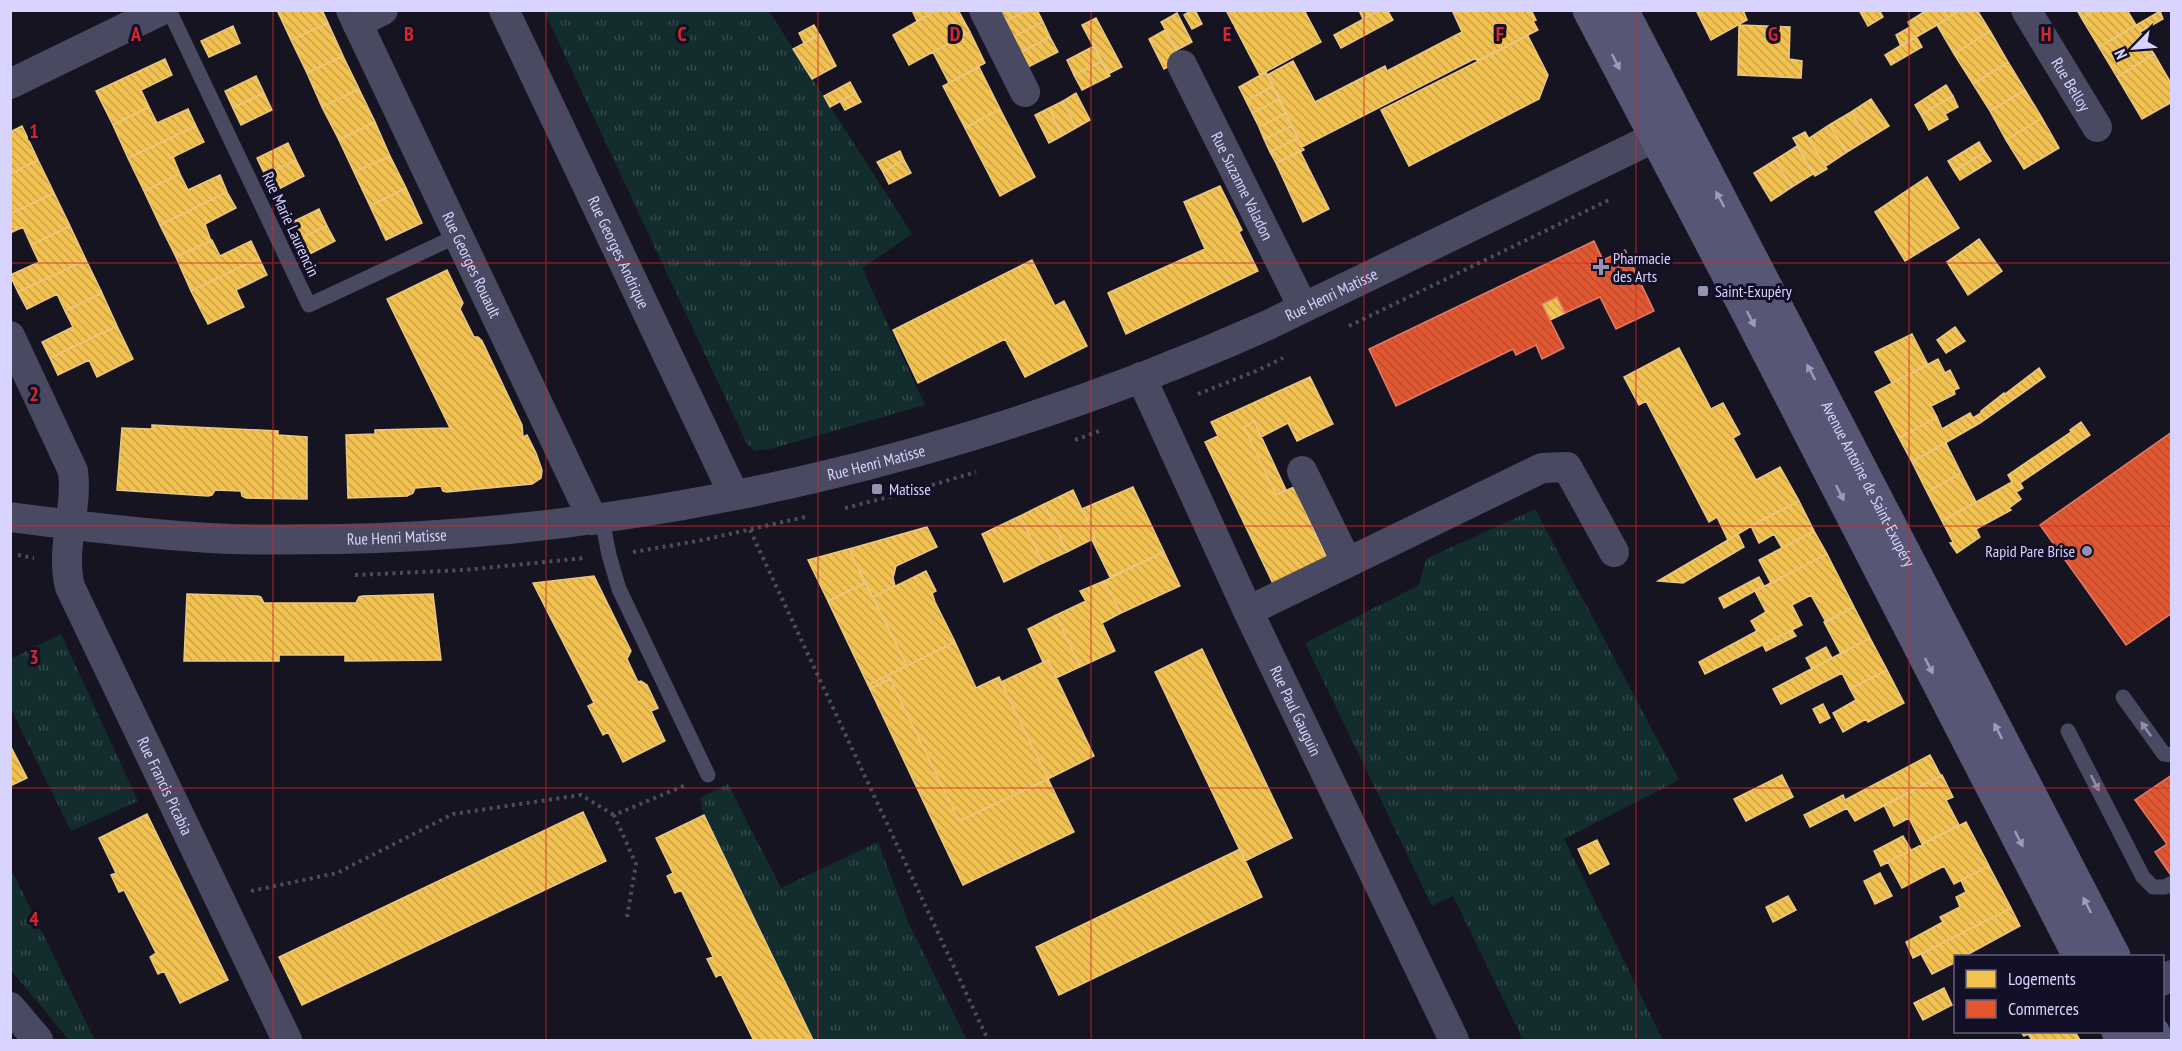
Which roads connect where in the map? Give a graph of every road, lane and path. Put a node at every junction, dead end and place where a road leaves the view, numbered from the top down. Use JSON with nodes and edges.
{"nodes":[{"id":1,"x":162,"y":10,"type":"edge"},
{"id":2,"x":169,"y":10,"type":"edge"},
{"id":3,"x":504,"y":10,"type":"edge"},
{"id":4,"x":984,"y":10,"type":"edge"},
{"id":5,"x":1589,"y":10,"type":"edge"},
{"id":6,"x":1622,"y":10,"type":"edge"},
{"id":7,"x":2026,"y":10,"type":"edge"},
{"id":8,"x":364,"y":15,"type":"edge"},
{"id":9,"x":1182,"y":65,"type":"dead end"},
{"id":10,"x":10,"y":84,"type":"edge"},
{"id":11,"x":1025,"y":92,"type":"dead end"},
{"id":12,"x":2097,"y":127,"type":"dead end"},
{"id":13,"x":1668,"y":131,"type":"junction"},
{"id":14,"x":458,"y":236,"type":"junction"},
{"id":15,"x":1303,"y":307,"type":"junction"},
{"id":16,"x":10,"y":336,"type":"edge"},
{"id":17,"x":1141,"y":377,"type":"junction"},
{"id":18,"x":1302,"y":471,"type":"dead end"},
{"id":19,"x":734,"y":495,"type":"junction"},
{"id":20,"x":10,"y":517,"type":"edge"},
{"id":21,"x":598,"y":519,"type":"junction"},
{"id":22,"x":70,"y":525,"type":"junction"},
{"id":23,"x":1614,"y":552,"type":"dead end"},
{"id":24,"x":1347,"y":562,"type":"junction"},
{"id":25,"x":1248,"y":611,"type":"junction"},
{"id":26,"x":2123,"y":698,"type":"dead end"},
{"id":27,"x":2068,"y":731,"type":"dead end"},
{"id":28,"x":2172,"y":755,"type":"edge"},
{"id":29,"x":708,"y":775,"type":"joint"},
{"id":30,"x":614,"y":815,"type":"junction"},
{"id":31,"x":2172,"y":883,"type":"edge"},
{"id":32,"x":219,"y":898,"type":"junction"},
{"id":33,"x":627,"y":917,"type":"dead end"},
{"id":34,"x":2078,"y":955,"type":"edge"},
{"id":35,"x":2113,"y":955,"type":"edge"},
{"id":36,"x":10,"y":1007,"type":"edge"},
{"id":37,"x":38,"y":1041,"type":"edge"},
{"id":38,"x":287,"y":1041,"type":"edge"},
{"id":39,"x":988,"y":1041,"type":"edge"},
{"id":40,"x":1454,"y":1041,"type":"edge"}],
"edges":[{"from":1,"to":10,"type":"street"},
{"from":2,"to":14,"type":"lane","name":"Rue Marie Laurencin"},
{"from":3,"to":19,"type":"street","name":"Rue Georges Andrique"},
{"from":4,"to":11,"type":"street"},
{"from":5,"to":13,"type":"main road","name":"Avenue Antoine de Saint-Exupéry","one_way":true},
{"from":6,"to":13,"type":"main road","name":"Avenue Antoine de Saint-Exupéry"},
{"from":7,"to":12,"type":"street","name":"Rue Belloy"},
{"from":8,"to":14,"type":"street","name":"Rue Georges Rouault"},
{"from":9,"to":15,"type":"street","name":"Rue Suzanne Valadon"},
{"from":13,"to":15,"type":"street","name":"Rue Henri Matisse"},
{"from":13,"to":34,"type":"main road","name":"Avenue Antoine de Saint-Exupéry","one_way":true},
{"from":35,"to":13,"type":"main road","name":"Avenue Antoine de Saint-Exupéry","one_way":true},
{"from":14,"to":21,"type":"street","name":"Rue Georges Rouault"},
{"from":15,"to":17,"type":"street","name":"Rue Henri Matisse"},
{"from":16,"to":22,"type":"street","name":"Rue Francis Picabia"},
{"from":17,"to":19,"type":"street","name":"Rue Henri Matisse"},
{"from":17,"to":25,"type":"street","name":"Rue Paul Gauguin"},
{"from":18,"to":24,"type":"street"},
{"from":19,"to":21,"type":"street","name":"Rue Henri Matisse"},
{"from":19,"to":39,"type":"path"},
{"from":20,"to":22,"type":"street","name":"Rue Henri Matisse"},
{"from":21,"to":22,"type":"street","name":"Rue Henri Matisse"},
{"from":21,"to":29,"type":"lane"},
{"from":22,"to":32,"type":"street","name":"Rue Francis Picabia"},
{"from":23,"to":24,"type":"street"},
{"from":24,"to":25,"type":"street"},
{"from":25,"to":40,"type":"street","name":"Rue Paul Gauguin"},
{"from":28,"to":26,"type":"lane","one_way":true},
{"from":27,"to":31,"type":"lane","one_way":true},
{"from":29,"to":30,"type":"path"},
{"from":30,"to":32,"type":"path"},
{"from":30,"to":33,"type":"path"},
{"from":32,"to":38,"type":"street","name":"Rue Francis Picabia"},
{"from":36,"to":37,"type":"street"}]}
